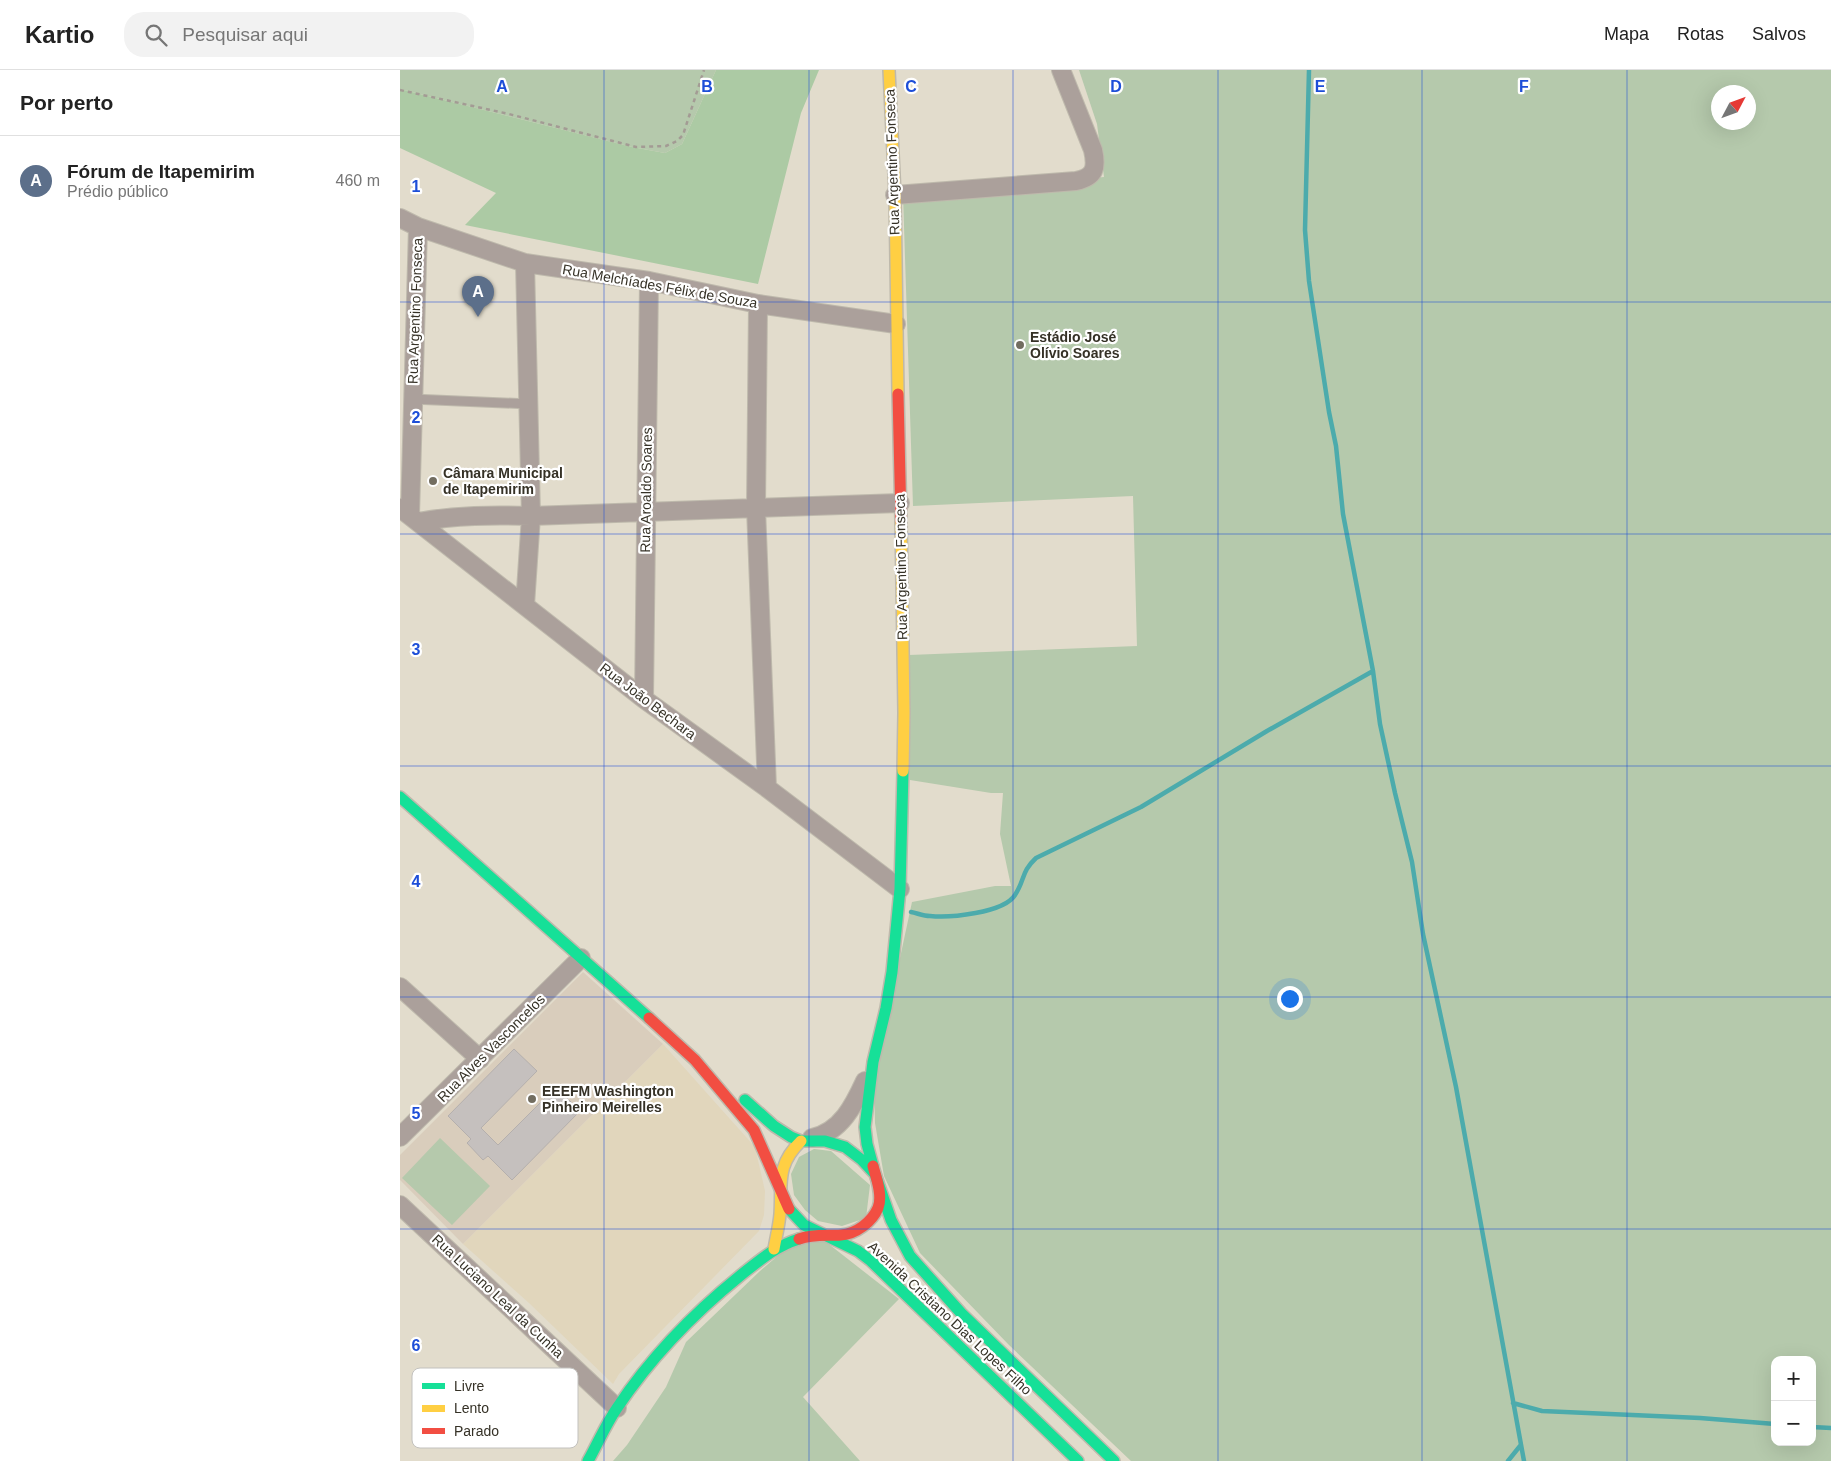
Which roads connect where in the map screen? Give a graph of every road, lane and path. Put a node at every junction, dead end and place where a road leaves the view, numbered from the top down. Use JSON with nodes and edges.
{"nodes":[{"id":1,"x":704,"y":70,"type":"edge"},
{"id":2,"x":889,"y":70,"type":"edge"},
{"id":3,"x":1061,"y":70,"type":"edge"},
{"id":4,"x":400,"y":90,"type":"edge"},
{"id":5,"x":895,"y":195,"type":"junction"},
{"id":6,"x":400,"y":218,"type":"edge"},
{"id":7,"x":418,"y":227,"type":"junction"},
{"id":8,"x":525,"y":263,"type":"junction"},
{"id":9,"x":649,"y":281,"type":"junction"},
{"id":10,"x":758,"y":304,"type":"junction"},
{"id":11,"x":896,"y":324,"type":"junction"},
{"id":12,"x":412,"y":399,"type":"junction"},
{"id":13,"x":529,"y":404,"type":"junction"},
{"id":14,"x":900,"y":503,"type":"junction"},
{"id":15,"x":756,"y":508,"type":"junction"},
{"id":16,"x":646,"y":511,"type":"junction"},
{"id":17,"x":410,"y":515,"type":"edge"},
{"id":18,"x":531,"y":516,"type":"junction"},
{"id":19,"x":525,"y":605,"type":"junction"},
{"id":20,"x":644,"y":699,"type":"junction"},
{"id":21,"x":767,"y":788,"type":"junction"},
{"id":22,"x":400,"y":797,"type":"edge"},
{"id":23,"x":900,"y":889,"type":"junction"},
{"id":24,"x":581,"y":958,"type":"junction"},
{"id":25,"x":400,"y":987,"type":"edge"},
{"id":26,"x":480,"y":1059,"type":"junction"},
{"id":27,"x":695,"y":1060,"type":"junction"},
{"id":28,"x":873,"y":1062,"type":"junction"},
{"id":29,"x":400,"y":1137,"type":"edge"},
{"id":30,"x":801,"y":1141,"type":"junction"},
{"id":31,"x":875,"y":1174,"type":"junction"},
{"id":32,"x":780,"y":1188,"type":"junction"},
{"id":33,"x":400,"y":1206,"type":"edge"},
{"id":34,"x":824,"y":1235,"type":"junction"},
{"id":35,"x":774,"y":1249,"type":"junction"},
{"id":36,"x":574,"y":1368,"type":"edge"},
{"id":37,"x":578,"y":1372,"type":"edge"},
{"id":38,"x":617,"y":1408,"type":"junction"},
{"id":39,"x":588,"y":1461,"type":"edge"},
{"id":40,"x":1078,"y":1461,"type":"edge"},
{"id":41,"x":1114,"y":1461,"type":"edge"}],
"edges":[{"from":1,"to":4,"type":"path"},
{"from":2,"to":5,"type":"street","name":"Rua Argentino Fonseca"},
{"from":3,"to":5,"type":"street"},
{"from":5,"to":11,"type":"street","name":"Rua Argentino Fonseca"},
{"from":6,"to":7,"type":"street","name":"Rua Melchíades Félix de Souza"},
{"from":7,"to":8,"type":"street","name":"Rua Melchíades Félix de Souza"},
{"from":7,"to":12,"type":"street","name":"Rua Argentino Fonseca"},
{"from":8,"to":9,"type":"street","name":"Rua Melchíades Félix de Souza"},
{"from":8,"to":13,"type":"street"},
{"from":9,"to":10,"type":"street","name":"Rua Melchíades Félix de Souza"},
{"from":9,"to":16,"type":"street","name":"Rua Aroaldo Soares"},
{"from":10,"to":11,"type":"street","name":"Rua Melchíades Félix de Souza"},
{"from":10,"to":15,"type":"street"},
{"from":11,"to":14,"type":"street","name":"Rua Argentino Fonseca"},
{"from":12,"to":13,"type":"lane"},
{"from":12,"to":17,"type":"street","name":"Rua Argentino Fonseca"},
{"from":13,"to":18,"type":"street"},
{"from":14,"to":15,"type":"street"},
{"from":14,"to":23,"type":"street","name":"Rua Argentino Fonseca"},
{"from":15,"to":16,"type":"street"},
{"from":15,"to":21,"type":"street"},
{"from":16,"to":18,"type":"street"},
{"from":16,"to":20,"type":"street","name":"Rua Aroaldo Soares"},
{"from":17,"to":18,"type":"street"},
{"from":17,"to":19,"type":"street","name":"Rua João Bechara"},
{"from":18,"to":19,"type":"street"},
{"from":19,"to":20,"type":"street","name":"Rua João Bechara"},
{"from":20,"to":21,"type":"street","name":"Rua João Bechara"},
{"from":21,"to":23,"type":"street","name":"Rua João Bechara"},
{"from":22,"to":24,"type":"street"},
{"from":23,"to":28,"type":"street","name":"Rua Argentino Fonseca"},
{"from":24,"to":26,"type":"street","name":"Rua Alves Vasconcelos"},
{"from":24,"to":27,"type":"street"},
{"from":25,"to":26,"type":"street"},
{"from":26,"to":29,"type":"street","name":"Rua Alves Vasconcelos"},
{"from":27,"to":30,"type":"street","name":"Avenida Cristiano Dias Lopes Filho"},
{"from":27,"to":32,"type":"street","name":"Avenida Cristiano Dias Lopes Filho"},
{"from":28,"to":30,"type":"street"},
{"from":28,"to":31,"type":"street","name":"Rua Argentino Fonseca"},
{"from":30,"to":31,"type":"street","name":"Avenida Cristiano Dias Lopes Filho"},
{"from":30,"to":32,"type":"street"},
{"from":31,"to":34,"type":"street"},
{"from":31,"to":41,"type":"street","name":"Avenida Cristiano Dias Lopes Filho"},
{"from":32,"to":34,"type":"street","name":"Avenida Cristiano Dias Lopes Filho"},
{"from":32,"to":35,"type":"street"},
{"from":33,"to":36,"type":"street","name":"Rua Luciano Leal da Cunha"},
{"from":34,"to":35,"type":"street"},
{"from":34,"to":40,"type":"street","name":"Avenida Cristiano Dias Lopes Filho"},
{"from":35,"to":38,"type":"street"},
{"from":37,"to":38,"type":"street","name":"Rua Luciano Leal da Cunha"},
{"from":38,"to":39,"type":"street"}]}
